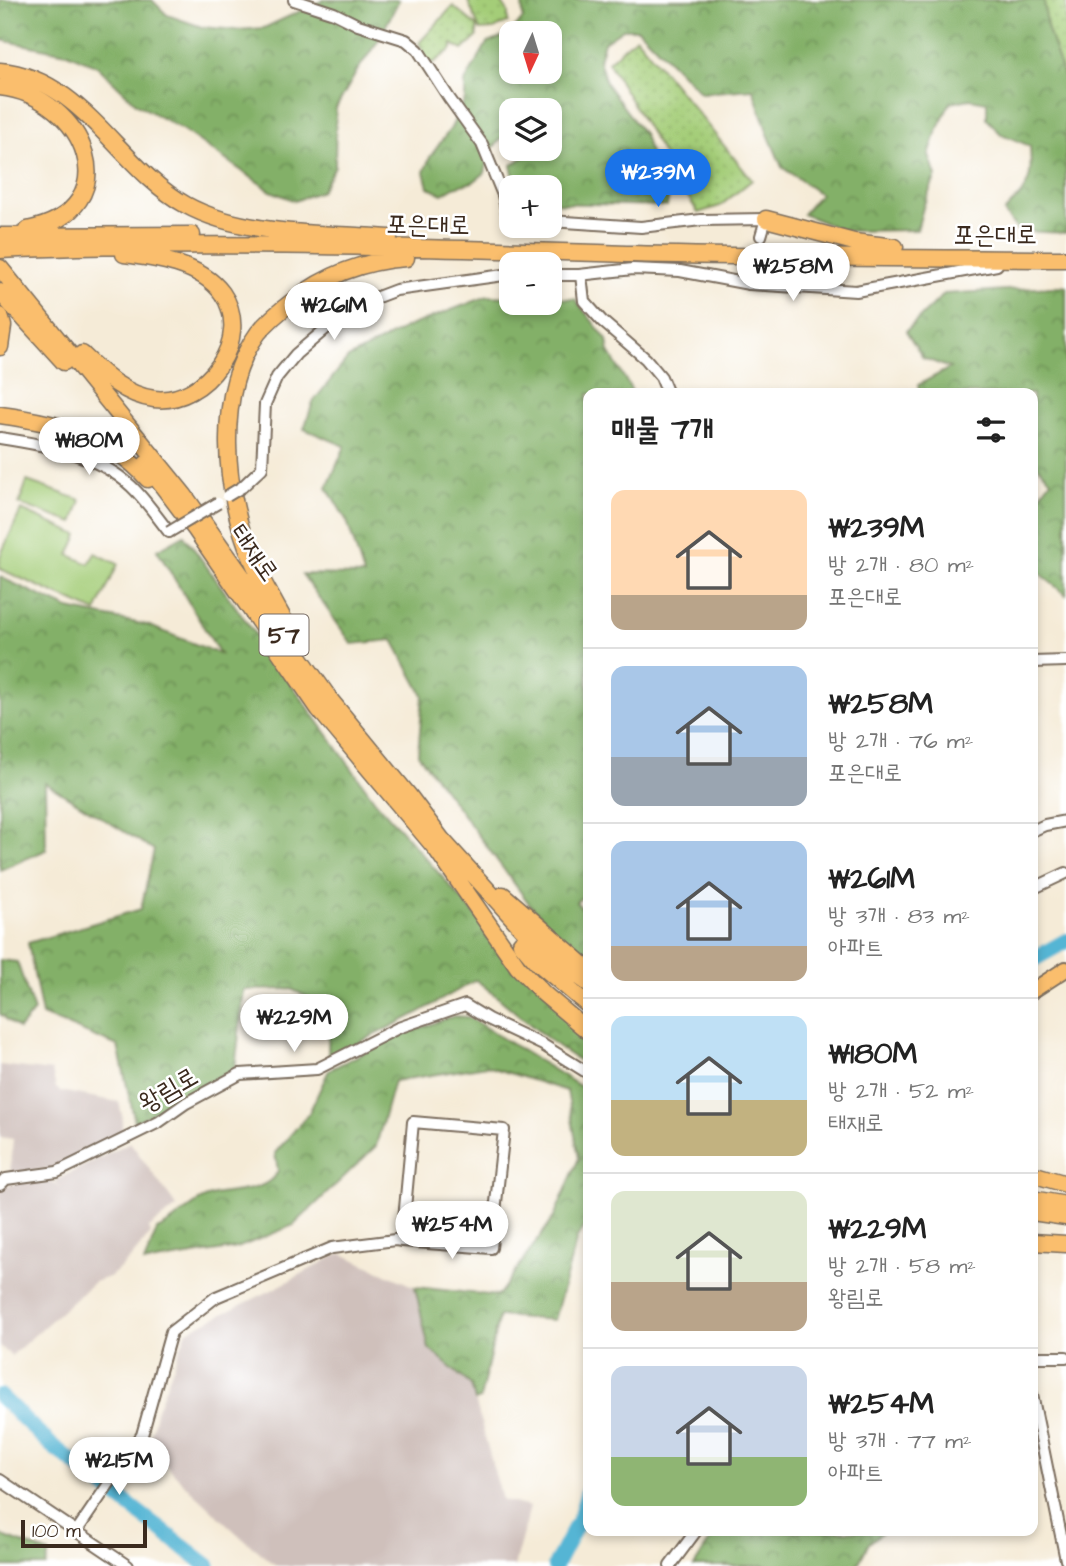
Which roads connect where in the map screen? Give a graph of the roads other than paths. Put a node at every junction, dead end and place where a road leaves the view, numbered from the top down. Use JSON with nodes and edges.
{"nodes":[{"id":1,"x":294,"y":0,"type":"edge"},
{"id":2,"x":0,"y":71,"type":"edge"},
{"id":3,"x":0,"y":87,"type":"edge"},
{"id":4,"x":499,"y":185,"type":"edge"},
{"id":5,"x":766,"y":219,"type":"junction"},
{"id":6,"x":562,"y":222,"type":"edge"},
{"id":7,"x":761,"y":236,"type":"tunnel mouth"},
{"id":8,"x":389,"y":238,"type":"junction"},
{"id":9,"x":1,"y":243,"type":"edge"},
{"id":10,"x":895,"y":247,"type":"junction"},
{"id":11,"x":41,"y":248,"type":"junction"},
{"id":12,"x":1066,"y":249,"type":"edge"},
{"id":13,"x":523,"y":250,"type":"junction"},
{"id":14,"x":1034,"y":259,"type":"junction"},
{"id":15,"x":1066,"y":259,"type":"edge"},
{"id":16,"x":0,"y":268,"type":"edge"},
{"id":17,"x":562,"y":275,"type":"edge"},
{"id":18,"x":581,"y":275,"type":"junction"},
{"id":19,"x":499,"y":276,"type":"edge"},
{"id":20,"x":0,"y":292,"type":"edge"},
{"id":21,"x":33,"y":308,"type":"junction"},
{"id":22,"x":0,"y":316,"type":"edge"},
{"id":23,"x":0,"y":347,"type":"edge"},
{"id":24,"x":666,"y":388,"type":"edge"},
{"id":25,"x":0,"y":415,"type":"edge"},
{"id":26,"x":0,"y":438,"type":"edge"},
{"id":27,"x":196,"y":530,"type":"junction"},
{"id":28,"x":1066,"y":661,"type":"edge"},
{"id":29,"x":1038,"y":662,"type":"edge"},
{"id":30,"x":331,"y":701,"type":"junction"},
{"id":31,"x":1066,"y":821,"type":"edge"},
{"id":32,"x":1038,"y":828,"type":"edge"},
{"id":33,"x":440,"y":845,"type":"junction"},
{"id":34,"x":1066,"y":873,"type":"edge"},
{"id":35,"x":1038,"y":886,"type":"edge"},
{"id":36,"x":583,"y":965,"type":"edge"},
{"id":37,"x":1066,"y":969,"type":"edge"},
{"id":38,"x":583,"y":979,"type":"edge"},
{"id":39,"x":1038,"y":987,"type":"edge"},
{"id":40,"x":583,"y":1002,"type":"edge"},
{"id":41,"x":583,"y":1027,"type":"edge"},
{"id":42,"x":583,"y":1070,"type":"edge"},
{"id":43,"x":1038,"y":1176,"type":"edge"},
{"id":44,"x":1066,"y":1184,"type":"edge"},
{"id":45,"x":0,"y":1185,"type":"edge"},
{"id":46,"x":1038,"y":1200,"type":"edge"},
{"id":47,"x":1066,"y":1205,"type":"edge"},
{"id":48,"x":1038,"y":1213,"type":"edge"},
{"id":49,"x":1066,"y":1217,"type":"edge"},
{"id":50,"x":402,"y":1241,"type":"junction"},
{"id":51,"x":1038,"y":1242,"type":"edge"},
{"id":52,"x":1066,"y":1244,"type":"edge"},
{"id":53,"x":1038,"y":1357,"type":"edge"},
{"id":54,"x":1066,"y":1357,"type":"edge"},
{"id":55,"x":1038,"y":1423,"type":"edge"},
{"id":56,"x":0,"y":1480,"type":"edge"},
{"id":57,"x":76,"y":1532,"type":"junction"},
{"id":58,"x":692,"y":1536,"type":"edge"},
{"id":59,"x":1066,"y":1560,"type":"edge"},
{"id":60,"x":128,"y":1566,"type":"edge"},
{"id":61,"x":670,"y":1566,"type":"edge"}],
"edges":[{"from":1,"to":4,"type":"street"},
{"from":2,"to":8,"type":"highway"},
{"from":3,"to":9,"type":"highway"},
{"from":5,"to":6,"type":"street"},
{"from":5,"to":7,"type":"street"},
{"from":5,"to":10,"type":"highway"},
{"from":8,"to":9,"type":"highway","name":"포은대로"},
{"from":8,"to":10,"type":"highway","name":"포은대로"},
{"from":9,"to":11,"type":"highway","name":"포은대로"},
{"from":10,"to":12,"type":"highway","name":"포은대로"},
{"from":11,"to":13,"type":"highway","name":"포은대로"},
{"from":11,"to":21,"type":"highway"},
{"from":13,"to":14,"type":"highway","name":"포은대로"},
{"from":13,"to":30,"type":"highway"},
{"from":14,"to":15,"type":"highway","name":"포은대로"},
{"from":14,"to":18,"type":"street"},
{"from":16,"to":21,"type":"highway","name":"태재로","number":"57"},
{"from":17,"to":18,"type":"street"},
{"from":18,"to":24,"type":"street"},
{"from":19,"to":26,"type":"street","bridge":true},
{"from":20,"to":27,"type":"highway","number":"57"},
{"from":21,"to":30,"type":"highway","name":"태재로","number":"57"},
{"from":22,"to":23,"type":"highway"},
{"from":25,"to":27,"type":"highway"},
{"from":27,"to":33,"type":"highway","name":"태재로","number":"57"},
{"from":28,"to":29,"type":"street"},
{"from":30,"to":33,"type":"highway","name":"태재로","number":"57"},
{"from":31,"to":32,"type":"street"},
{"from":33,"to":36,"type":"highway"},
{"from":33,"to":38,"type":"highway","name":"태재로","number":"57"},
{"from":33,"to":40,"type":"highway","name":"태재로","number":"57"},
{"from":33,"to":41,"type":"highway"},
{"from":34,"to":35,"type":"street"},
{"from":37,"to":39,"type":"main road"},
{"from":42,"to":45,"type":"street","name":"왕림로"},
{"from":43,"to":44,"type":"highway"},
{"from":46,"to":47,"type":"highway"},
{"from":48,"to":49,"type":"highway"},
{"from":50,"to":50,"type":"street"},
{"from":50,"to":57,"type":"street"},
{"from":51,"to":52,"type":"highway"},
{"from":53,"to":54,"type":"street"},
{"from":55,"to":59,"type":"street"},
{"from":56,"to":57,"type":"street"},
{"from":57,"to":60,"type":"street"},
{"from":58,"to":61,"type":"street"}]}
